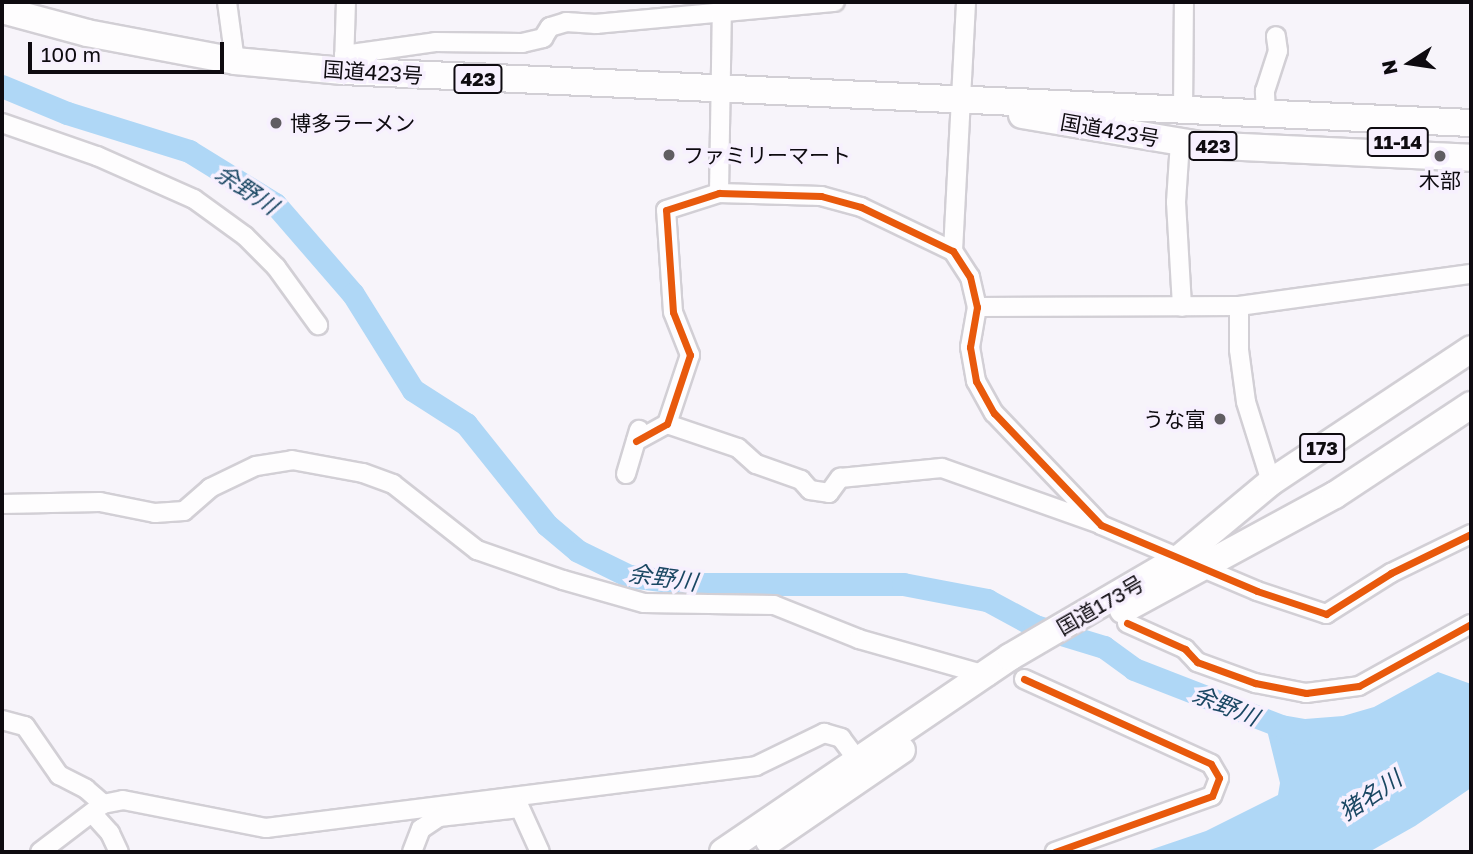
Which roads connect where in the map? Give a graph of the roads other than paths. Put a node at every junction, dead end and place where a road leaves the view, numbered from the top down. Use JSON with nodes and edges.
{"nodes":[{"id":1,"x":227,"y":2,"type":"edge"},
{"id":2,"x":346,"y":2,"type":"edge"},
{"id":3,"x":835,"y":2,"type":"edge"},
{"id":4,"x":966,"y":2,"type":"edge"},
{"id":5,"x":1184,"y":2,"type":"edge"},
{"id":6,"x":722,"y":7,"type":"edge"},
{"id":7,"x":2,"y":10,"type":"edge"},
{"id":8,"x":1276,"y":36,"type":"dead end"},
{"id":9,"x":235,"y":61,"type":"junction"},
{"id":10,"x":344,"y":63,"type":"junction"},
{"id":11,"x":723,"y":91,"type":"junction"},
{"id":12,"x":960,"y":100,"type":"junction"},
{"id":13,"x":1042,"y":102,"type":"junction"},
{"id":14,"x":1183,"y":111,"type":"junction"},
{"id":15,"x":1266,"y":113,"type":"junction"},
{"id":16,"x":2,"y":123,"type":"edge"},
{"id":17,"x":1471,"y":123,"type":"edge"},
{"id":18,"x":1083,"y":125,"type":"junction"},
{"id":19,"x":1471,"y":134,"type":"edge"},
{"id":20,"x":1180,"y":142,"type":"junction"},
{"id":21,"x":1471,"y":146,"type":"edge"},
{"id":22,"x":1471,"y":158,"type":"edge"},
{"id":23,"x":719,"y":193,"type":"junction"},
{"id":24,"x":953,"y":251,"type":"junction"},
{"id":25,"x":1471,"y":275,"type":"edge"},
{"id":26,"x":977,"y":306,"type":"junction"},
{"id":27,"x":1239,"y":306,"type":"junction"},
{"id":28,"x":1182,"y":307,"type":"junction"},
{"id":29,"x":318,"y":325,"type":"dead end"},
{"id":30,"x":1471,"y":349,"type":"edge"},
{"id":31,"x":1471,"y":366,"type":"edge"},
{"id":32,"x":1471,"y":387,"type":"edge"},
{"id":33,"x":1427,"y":405,"type":"junction"},
{"id":34,"x":1471,"y":405,"type":"edge"},
{"id":35,"x":667,"y":424,"type":"junction"},
{"id":36,"x":626,"y":474,"type":"dead end"},
{"id":37,"x":1271,"y":482,"type":"junction"},
{"id":38,"x":2,"y":505,"type":"edge"},
{"id":39,"x":1101,"y":525,"type":"junction"},
{"id":40,"x":1471,"y":534,"type":"edge"},
{"id":41,"x":1199,"y":557,"type":"junction"},
{"id":42,"x":1105,"y":619,"type":"junction"},
{"id":43,"x":1471,"y":624,"type":"edge"},
{"id":44,"x":1009,"y":671,"type":"junction"},
{"id":45,"x":2,"y":720,"type":"edge"},
{"id":46,"x":863,"y":766,"type":"junction"},
{"id":47,"x":98,"y":808,"type":"junction"},
{"id":48,"x":439,"y":810,"type":"junction"},
{"id":49,"x":40,"y":852,"type":"edge"},
{"id":50,"x":119,"y":852,"type":"edge"},
{"id":51,"x":412,"y":852,"type":"edge"},
{"id":52,"x":540,"y":852,"type":"edge"},
{"id":53,"x":723,"y":852,"type":"edge"},
{"id":54,"x":753,"y":852,"type":"edge"},
{"id":55,"x":1055,"y":852,"type":"edge"}],
"edges":[{"from":1,"to":9,"type":"street"},
{"from":2,"to":10,"type":"street"},
{"from":3,"to":6,"type":"street"},
{"from":4,"to":12,"type":"street"},
{"from":5,"to":14,"type":"street"},
{"from":6,"to":10,"type":"street"},
{"from":6,"to":11,"type":"street"},
{"from":7,"to":9,"type":"highway","name":"国道423号","number":"423"},
{"from":8,"to":15,"type":"street"},
{"from":9,"to":10,"type":"highway","name":"国道423号","number":"423"},
{"from":10,"to":11,"type":"highway","name":"国道423号","number":"423"},
{"from":11,"to":12,"type":"highway","name":"国道423号","number":"423"},
{"from":11,"to":23,"type":"street"},
{"from":12,"to":13,"type":"highway","name":"国道423号","number":"423"},
{"from":12,"to":18,"type":"highway","name":"国道423号","number":"423"},
{"from":12,"to":24,"type":"street"},
{"from":13,"to":14,"type":"highway","name":"国道423号","number":"423"},
{"from":13,"to":19,"type":"highway"},
{"from":14,"to":15,"type":"highway","name":"国道423号","number":"423"},
{"from":15,"to":17,"type":"highway","name":"国道423号","number":"423"},
{"from":16,"to":29,"type":"street"},
{"from":18,"to":20,"type":"highway","name":"国道423号","number":"423"},
{"from":18,"to":21,"type":"highway","number":"11-14"},
{"from":20,"to":22,"type":"highway","name":"国道423号","number":"423"},
{"from":20,"to":28,"type":"street"},
{"from":23,"to":24,"type":"street"},
{"from":23,"to":35,"type":"street"},
{"from":24,"to":26,"type":"street"},
{"from":25,"to":27,"type":"street"},
{"from":26,"to":28,"type":"street"},
{"from":26,"to":39,"type":"street"},
{"from":27,"to":28,"type":"street"},
{"from":27,"to":37,"type":"street"},
{"from":30,"to":37,"type":"highway","name":"国道173号","number":"173"},
{"from":31,"to":33,"type":"highway"},
{"from":32,"to":33,"type":"highway"},
{"from":33,"to":41,"type":"highway"},
{"from":34,"to":41,"type":"highway","name":"国道173号","number":"173"},
{"from":35,"to":36,"type":"street"},
{"from":35,"to":39,"type":"street"},
{"from":37,"to":41,"type":"highway","name":"国道173号","number":"173"},
{"from":38,"to":44,"type":"street"},
{"from":39,"to":41,"type":"street"},
{"from":40,"to":41,"type":"street"},
{"from":41,"to":42,"type":"highway","name":"国道173号","number":"173"},
{"from":42,"to":43,"type":"street"},
{"from":42,"to":44,"type":"highway","name":"国道173号","number":"173"},
{"from":44,"to":46,"type":"highway","name":"国道173号","number":"173"},
{"from":44,"to":55,"type":"street"},
{"from":45,"to":47,"type":"street"},
{"from":46,"to":48,"type":"street"},
{"from":46,"to":53,"type":"highway","name":"国道173号","number":"173"},
{"from":46,"to":54,"type":"highway","name":"国道173号","number":"173"},
{"from":47,"to":48,"type":"street"},
{"from":47,"to":49,"type":"street"},
{"from":47,"to":50,"type":"street"},
{"from":48,"to":51,"type":"street"},
{"from":48,"to":52,"type":"street"}]}
